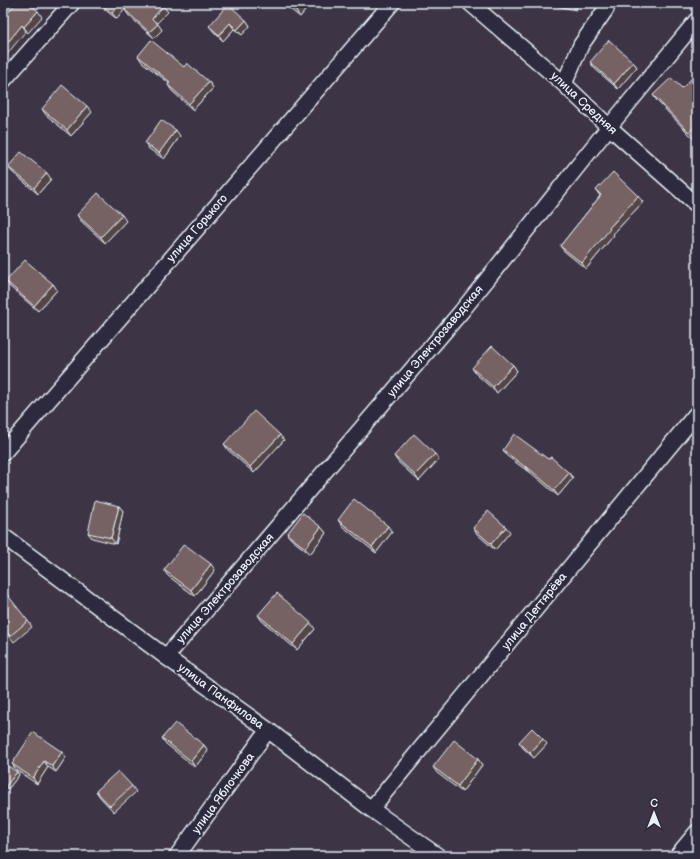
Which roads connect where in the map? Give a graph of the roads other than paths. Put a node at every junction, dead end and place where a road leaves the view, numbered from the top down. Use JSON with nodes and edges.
{"nodes":[{"id":1,"x":72,"y":3,"type":"edge"},
{"id":2,"x":392,"y":3,"type":"edge"},
{"id":3,"x":470,"y":3,"type":"edge"},
{"id":4,"x":607,"y":3,"type":"edge"},
{"id":5,"x":697,"y":20,"type":"edge"},
{"id":6,"x":3,"y":81,"type":"edge"},
{"id":7,"x":564,"y":84,"type":"junction"},
{"id":8,"x":610,"y":127,"type":"junction"},
{"id":9,"x":697,"y":205,"type":"edge"},
{"id":10,"x":697,"y":413,"type":"edge"},
{"id":11,"x":3,"y":454,"type":"edge"},
{"id":12,"x":3,"y":536,"type":"edge"},
{"id":13,"x":166,"y":657,"type":"junction"},
{"id":14,"x":268,"y":730,"type":"junction"},
{"id":15,"x":372,"y":809,"type":"junction"},
{"id":16,"x":697,"y":832,"type":"edge"},
{"id":17,"x":177,"y":856,"type":"edge"},
{"id":18,"x":438,"y":856,"type":"edge"},
{"id":19,"x":677,"y":856,"type":"edge"}],
"edges":[{"from":1,"to":6,"type":"street"},
{"from":2,"to":11,"type":"street","name":"улица Горького"},
{"from":3,"to":7,"type":"street","name":"улица Средняя"},
{"from":4,"to":7,"type":"street"},
{"from":5,"to":8,"type":"street","name":"улица Электрозаводская"},
{"from":7,"to":8,"type":"street","name":"улица Средняя"},
{"from":8,"to":9,"type":"street","name":"улица Средняя"},
{"from":8,"to":13,"type":"street","name":"улица Электрозаводская"},
{"from":10,"to":15,"type":"street","name":"улица Дегтярёва"},
{"from":12,"to":13,"type":"street","name":"улица Панфилова"},
{"from":13,"to":14,"type":"street","name":"улица Панфилова"},
{"from":14,"to":15,"type":"street","name":"улица Панфилова"},
{"from":14,"to":17,"type":"street","name":"улица Яблочкова"},
{"from":15,"to":18,"type":"street","name":"улица Панфилова"},
{"from":16,"to":19,"type":"street"}]}
